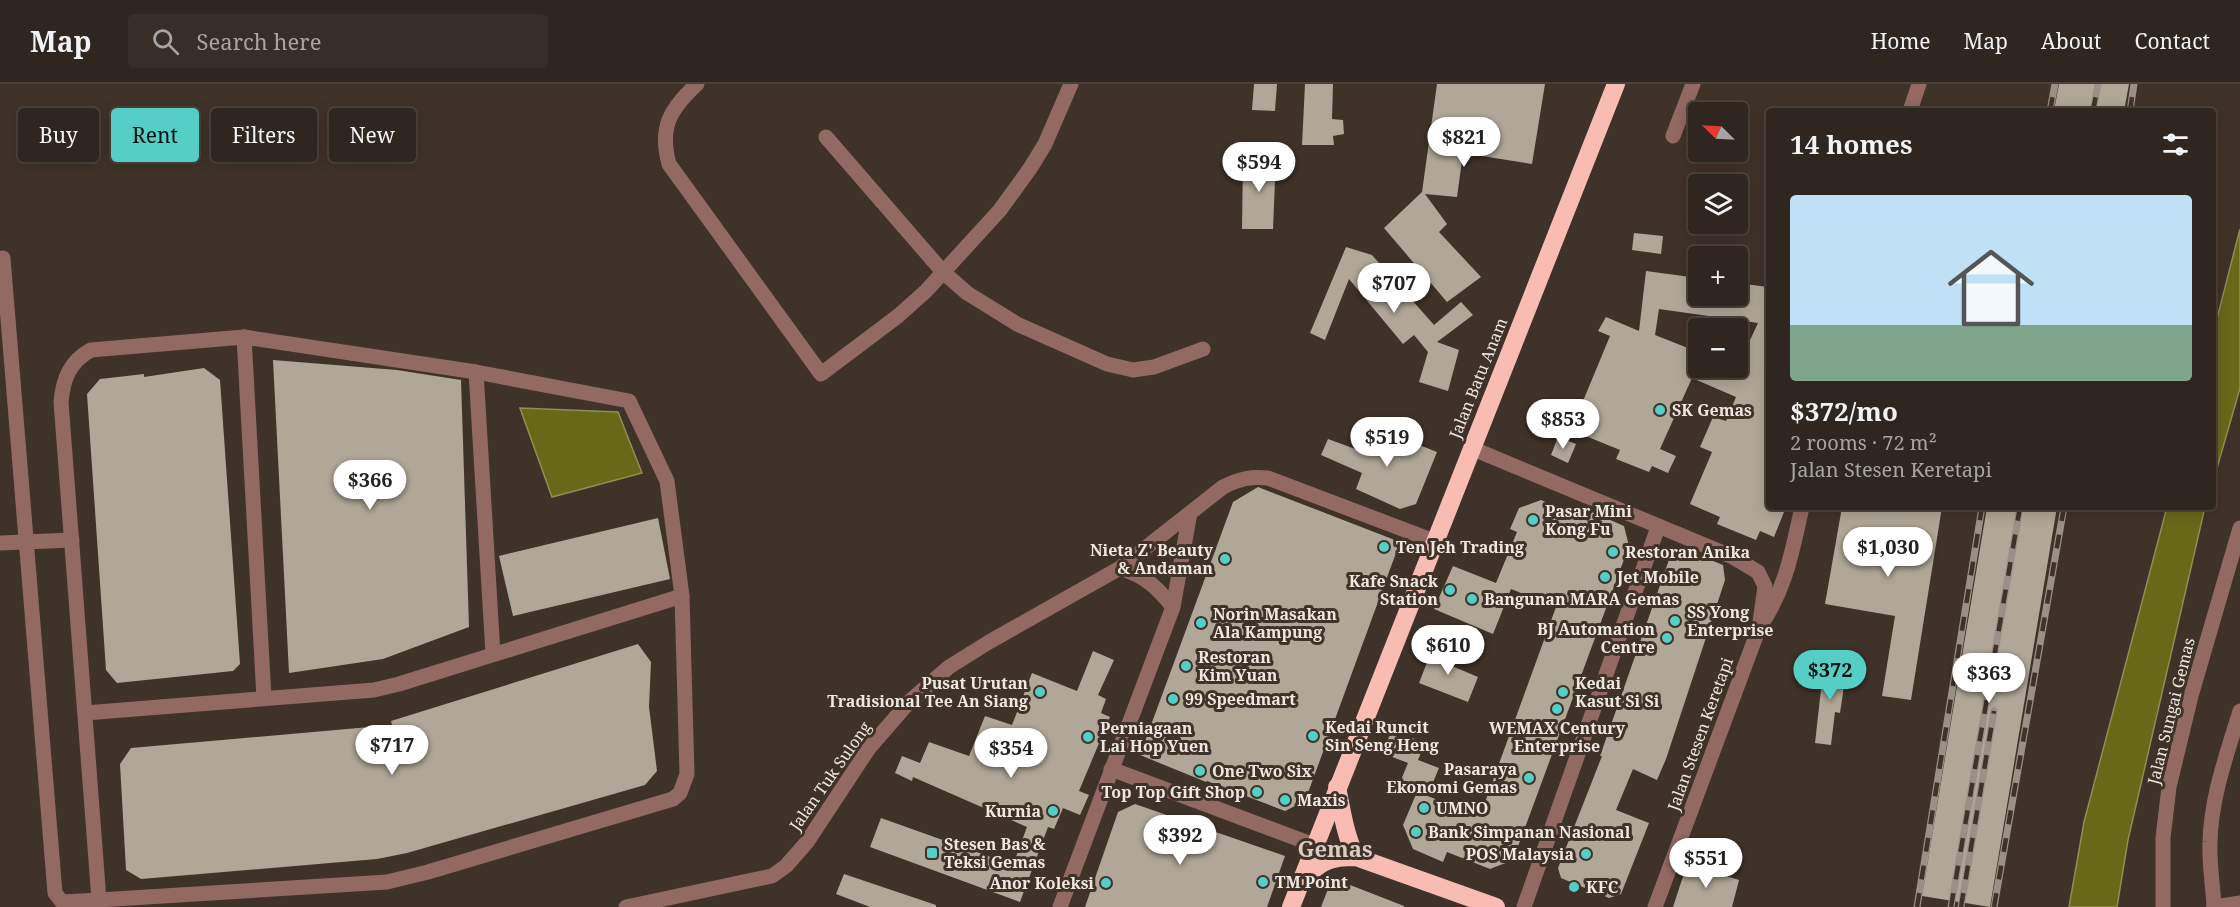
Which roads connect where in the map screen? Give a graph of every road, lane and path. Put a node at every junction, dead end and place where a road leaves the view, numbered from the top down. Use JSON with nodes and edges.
{"nodes":[{"id":1,"x":697,"y":84,"type":"edge"},
{"id":2,"x":1071,"y":84,"type":"edge"},
{"id":3,"x":1616,"y":84,"type":"edge"},
{"id":4,"x":1693,"y":84,"type":"edge"},
{"id":5,"x":1919,"y":84,"type":"edge"},
{"id":6,"x":1911,"y":108,"type":"edge"},
{"id":7,"x":1673,"y":135,"type":"dead end"},
{"id":8,"x":826,"y":137,"type":"dead end"},
{"id":9,"x":3,"y":258,"type":"dead end"},
{"id":10,"x":943,"y":272,"type":"junction"},
{"id":11,"x":244,"y":337,"type":"junction"},
{"id":12,"x":1203,"y":349,"type":"dead end"},
{"id":13,"x":476,"y":372,"type":"junction"},
{"id":14,"x":1471,"y":448,"type":"junction"},
{"id":15,"x":1801,"y":510,"type":"edge"},
{"id":16,"x":1190,"y":513,"type":"junction"},
{"id":17,"x":1658,"y":527,"type":"junction"},
{"id":18,"x":2240,"y":528,"type":"edge"},
{"id":19,"x":27,"y":540,"type":"junction"},
{"id":20,"x":72,"y":540,"type":"junction"},
{"id":21,"x":1434,"y":541,"type":"junction"},
{"id":22,"x":0,"y":543,"type":"edge"},
{"id":23,"x":1120,"y":568,"type":"junction"},
{"id":24,"x":682,"y":596,"type":"junction"},
{"id":25,"x":1173,"y":607,"type":"junction"},
{"id":26,"x":1759,"y":628,"type":"junction"},
{"id":27,"x":493,"y":654,"type":"junction"},
{"id":28,"x":264,"y":698,"type":"junction"},
{"id":29,"x":2240,"y":711,"type":"edge"},
{"id":30,"x":85,"y":713,"type":"junction"},
{"id":31,"x":1111,"y":769,"type":"junction"},
{"id":32,"x":1337,"y":787,"type":"junction"},
{"id":33,"x":1314,"y":845,"type":"junction"},
{"id":34,"x":1356,"y":857,"type":"junction"},
{"id":35,"x":1301,"y":880,"type":"junction"},
{"id":36,"x":2240,"y":903,"type":"edge"},
{"id":37,"x":99,"y":904,"type":"edge"},
{"id":38,"x":626,"y":907,"type":"edge"},
{"id":39,"x":1060,"y":907,"type":"edge"},
{"id":40,"x":1291,"y":907,"type":"edge"},
{"id":41,"x":1496,"y":907,"type":"edge"},
{"id":42,"x":1524,"y":907,"type":"edge"},
{"id":43,"x":1655,"y":907,"type":"edge"},
{"id":44,"x":2163,"y":907,"type":"edge"},
{"id":45,"x":2214,"y":907,"type":"edge"}],
"edges":[{"from":1,"to":10,"type":"street"},
{"from":2,"to":10,"type":"street"},
{"from":3,"to":14,"type":"highway","name":"Jalan Batu Anam"},
{"from":4,"to":7,"type":"street"},
{"from":5,"to":6,"type":"street"},
{"from":8,"to":10,"type":"street"},
{"from":9,"to":19,"type":"street"},
{"from":10,"to":12,"type":"street"},
{"from":11,"to":13,"type":"street"},
{"from":11,"to":20,"type":"street"},
{"from":11,"to":28,"type":"street"},
{"from":13,"to":24,"type":"street"},
{"from":13,"to":27,"type":"street"},
{"from":14,"to":17,"type":"street"},
{"from":14,"to":21,"type":"highway","name":"Jalan Batu Anam"},
{"from":15,"to":26,"type":"street","name":"Jalan Stesen Keretapi"},
{"from":16,"to":21,"type":"street","name":"Jalan Tuk Sulong"},
{"from":16,"to":23,"type":"street","name":"Jalan Tuk Sulong"},
{"from":16,"to":25,"type":"street"},
{"from":17,"to":26,"type":"street"},
{"from":17,"to":42,"type":"street"},
{"from":18,"to":44,"type":"street","name":"Jalan Sungai Gemas"},
{"from":19,"to":20,"type":"street"},
{"from":19,"to":22,"type":"street"},
{"from":19,"to":37,"type":"street"},
{"from":20,"to":30,"type":"street"},
{"from":21,"to":32,"type":"highway","name":"Jalan Batu Anam"},
{"from":23,"to":25,"type":"street"},
{"from":23,"to":38,"type":"street","name":"Jalan Tuk Sulong"},
{"from":24,"to":27,"type":"street"},
{"from":24,"to":37,"type":"street"},
{"from":25,"to":31,"type":"street"},
{"from":26,"to":43,"type":"street","name":"Jalan Stesen Keretapi"},
{"from":27,"to":28,"type":"street"},
{"from":28,"to":30,"type":"street"},
{"from":29,"to":45,"type":"street"},
{"from":30,"to":37,"type":"street"},
{"from":31,"to":33,"type":"street"},
{"from":31,"to":39,"type":"street"},
{"from":32,"to":33,"type":"highway","name":"Jalan Batu Anam"},
{"from":32,"to":34,"type":"highway"},
{"from":33,"to":35,"type":"highway","name":"Jalan Batu Anam"},
{"from":34,"to":35,"type":"highway"},
{"from":34,"to":41,"type":"highway"},
{"from":35,"to":40,"type":"highway","name":"Jalan Batu Anam"},
{"from":36,"to":45,"type":"street"}]}
